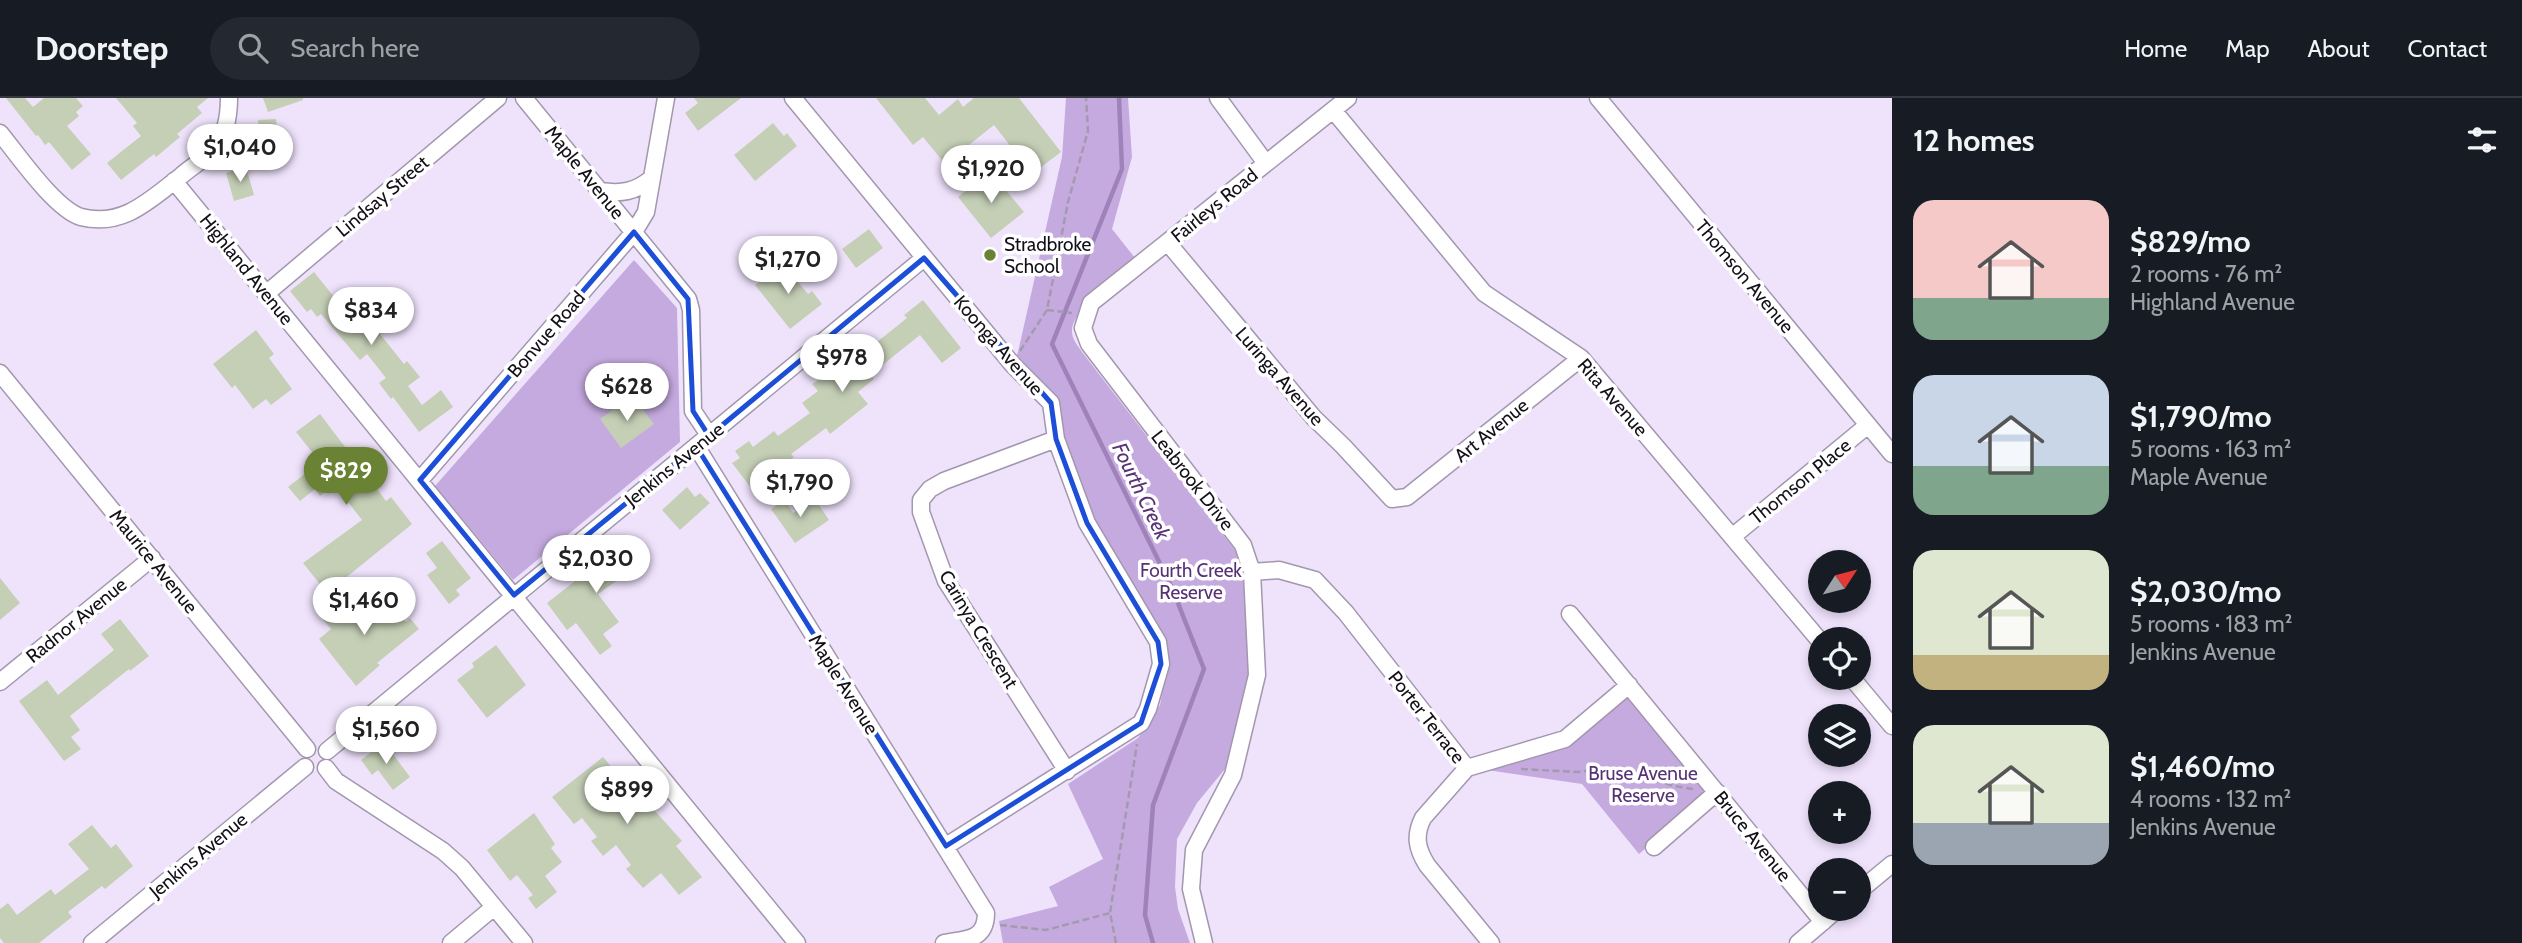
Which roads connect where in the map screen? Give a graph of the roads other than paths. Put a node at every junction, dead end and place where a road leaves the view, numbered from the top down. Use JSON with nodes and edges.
{"nodes":[{"id":1,"x":229,"y":98,"type":"edge"},
{"id":2,"x":498,"y":98,"type":"edge"},
{"id":3,"x":524,"y":98,"type":"edge"},
{"id":4,"x":666,"y":98,"type":"edge"},
{"id":5,"x":793,"y":98,"type":"edge"},
{"id":6,"x":1218,"y":98,"type":"edge"},
{"id":7,"x":1348,"y":98,"type":"edge"},
{"id":8,"x":1598,"y":98,"type":"edge"},
{"id":9,"x":1333,"y":110,"type":"junction"},
{"id":10,"x":0,"y":133,"type":"edge"},
{"id":11,"x":1265,"y":162,"type":"junction"},
{"id":12,"x":652,"y":178,"type":"junction"},
{"id":13,"x":174,"y":181,"type":"junction"},
{"id":14,"x":600,"y":191,"type":"junction"},
{"id":15,"x":634,"y":232,"type":"junction"},
{"id":16,"x":1168,"y":243,"type":"junction"},
{"id":17,"x":923,"y":258,"type":"junction"},
{"id":18,"x":267,"y":293,"type":"junction"},
{"id":19,"x":1086,"y":315,"type":"joint"},
{"id":20,"x":1581,"y":358,"type":"junction"},
{"id":21,"x":0,"y":373,"type":"edge"},
{"id":22,"x":1868,"y":425,"type":"junction"},
{"id":23,"x":709,"y":435,"type":"junction"},
{"id":24,"x":1056,"y":439,"type":"junction"},
{"id":25,"x":696,"y":446,"type":"junction"},
{"id":26,"x":1892,"y":454,"type":"edge"},
{"id":27,"x":421,"y":480,"type":"junction"},
{"id":28,"x":1399,"y":500,"type":"joint"},
{"id":29,"x":1732,"y":537,"type":"junction"},
{"id":30,"x":152,"y":558,"type":"junction"},
{"id":31,"x":1252,"y":572,"type":"junction"},
{"id":32,"x":514,"y":594,"type":"junction"},
{"id":33,"x":1570,"y":614,"type":"dead end"},
{"id":34,"x":1808,"y":627,"type":"edge"},
{"id":35,"x":0,"y":682,"type":"edge"},
{"id":36,"x":1629,"y":685,"type":"junction"},
{"id":37,"x":1862,"y":690,"type":"edge"},
{"id":38,"x":1892,"y":726,"type":"edge"},
{"id":39,"x":307,"y":749,"type":"junction"},
{"id":40,"x":327,"y":751,"type":"junction"},
{"id":41,"x":305,"y":767,"type":"junction"},
{"id":42,"x":326,"y":768,"type":"junction"},
{"id":43,"x":1468,"y":768,"type":"junction"},
{"id":44,"x":1067,"y":771,"type":"junction"},
{"id":45,"x":1717,"y":792,"type":"junction"},
{"id":46,"x":946,"y":846,"type":"junction"},
{"id":47,"x":1654,"y":847,"type":"dead end"},
{"id":48,"x":1892,"y":864,"type":"edge"},
{"id":49,"x":1871,"y":881,"type":"edge"},
{"id":50,"x":494,"y":907,"type":"junction"},
{"id":51,"x":1823,"y":922,"type":"joint"},
{"id":52,"x":92,"y":943,"type":"edge"},
{"id":53,"x":451,"y":943,"type":"edge"},
{"id":54,"x":524,"y":943,"type":"edge"},
{"id":55,"x":797,"y":943,"type":"edge"},
{"id":56,"x":944,"y":943,"type":"edge"},
{"id":57,"x":1204,"y":943,"type":"edge"},
{"id":58,"x":1491,"y":943,"type":"edge"},
{"id":59,"x":1798,"y":943,"type":"edge"}],
"edges":[{"from":1,"to":13,"type":"street"},
{"from":2,"to":18,"type":"street","name":"Lindsay Street"},
{"from":3,"to":14,"type":"street","name":"Maple Avenue"},
{"from":4,"to":12,"type":"street","name":"Bonvue Road"},
{"from":5,"to":17,"type":"street","name":"Koonga Avenue"},
{"from":6,"to":11,"type":"street"},
{"from":7,"to":9,"type":"street","name":"Fairleys Road"},
{"from":8,"to":22,"type":"street","name":"Thomson Avenue"},
{"from":9,"to":11,"type":"street","name":"Fairleys Road"},
{"from":9,"to":20,"type":"street","name":"Rita Avenue"},
{"from":10,"to":13,"type":"street"},
{"from":11,"to":16,"type":"street","name":"Fairleys Road"},
{"from":12,"to":14,"type":"street"},
{"from":12,"to":15,"type":"street","name":"Bonvue Road"},
{"from":13,"to":18,"type":"street","name":"Highland Avenue"},
{"from":14,"to":15,"type":"street","name":"Maple Avenue"},
{"from":15,"to":23,"type":"street","name":"Maple Avenue"},
{"from":15,"to":27,"type":"street","name":"Bonvue Road"},
{"from":16,"to":19,"type":"street","name":"Fairleys Road"},
{"from":16,"to":28,"type":"street","name":"Luringa Avenue"},
{"from":17,"to":23,"type":"street","name":"Jenkins Avenue"},
{"from":17,"to":24,"type":"street","name":"Koonga Avenue"},
{"from":18,"to":27,"type":"street","name":"Highland Avenue"},
{"from":19,"to":31,"type":"street","name":"Leabrook Drive"},
{"from":20,"to":28,"type":"street","name":"Art Avenue"},
{"from":20,"to":29,"type":"street","name":"Rita Avenue"},
{"from":21,"to":30,"type":"street","name":"Maurice Avenue"},
{"from":22,"to":26,"type":"street","name":"Thomson Avenue"},
{"from":22,"to":29,"type":"street","name":"Thomson Place"},
{"from":23,"to":25,"type":"street","name":"Jenkins Avenue"},
{"from":24,"to":44,"type":"street","name":"Koonga Avenue"},
{"from":24,"to":44,"type":"street","name":"Carinya Crescent"},
{"from":25,"to":32,"type":"street","name":"Jenkins Avenue"},
{"from":25,"to":46,"type":"street","name":"Maple Avenue"},
{"from":27,"to":32,"type":"street","name":"Highland Avenue"},
{"from":29,"to":34,"type":"street","name":"Rita Avenue"},
{"from":30,"to":35,"type":"street","name":"Radnor Avenue"},
{"from":30,"to":39,"type":"street","name":"Maurice Avenue"},
{"from":31,"to":43,"type":"street","name":"Porter Terrace"},
{"from":31,"to":57,"type":"street","name":"Leabrook Drive"},
{"from":32,"to":40,"type":"street","name":"Jenkins Avenue"},
{"from":32,"to":55,"type":"street","name":"Highland Avenue"},
{"from":33,"to":36,"type":"street","name":"Bruce Avenue"},
{"from":36,"to":43,"type":"street"},
{"from":36,"to":45,"type":"street","name":"Bruce Avenue"},
{"from":37,"to":38,"type":"street"},
{"from":39,"to":40,"type":"street"},
{"from":39,"to":41,"type":"street"},
{"from":40,"to":42,"type":"street"},
{"from":41,"to":42,"type":"street"},
{"from":41,"to":52,"type":"street","name":"Jenkins Avenue"},
{"from":42,"to":50,"type":"street"},
{"from":43,"to":58,"type":"street","name":"Porter Terrace"},
{"from":44,"to":46,"type":"street"},
{"from":45,"to":47,"type":"street"},
{"from":45,"to":51,"type":"street","name":"Bruce Avenue"},
{"from":46,"to":56,"type":"street","name":"Maple Avenue"},
{"from":48,"to":49,"type":"street"},
{"from":50,"to":53,"type":"street"},
{"from":50,"to":54,"type":"street"},
{"from":51,"to":59,"type":"street"}]}
